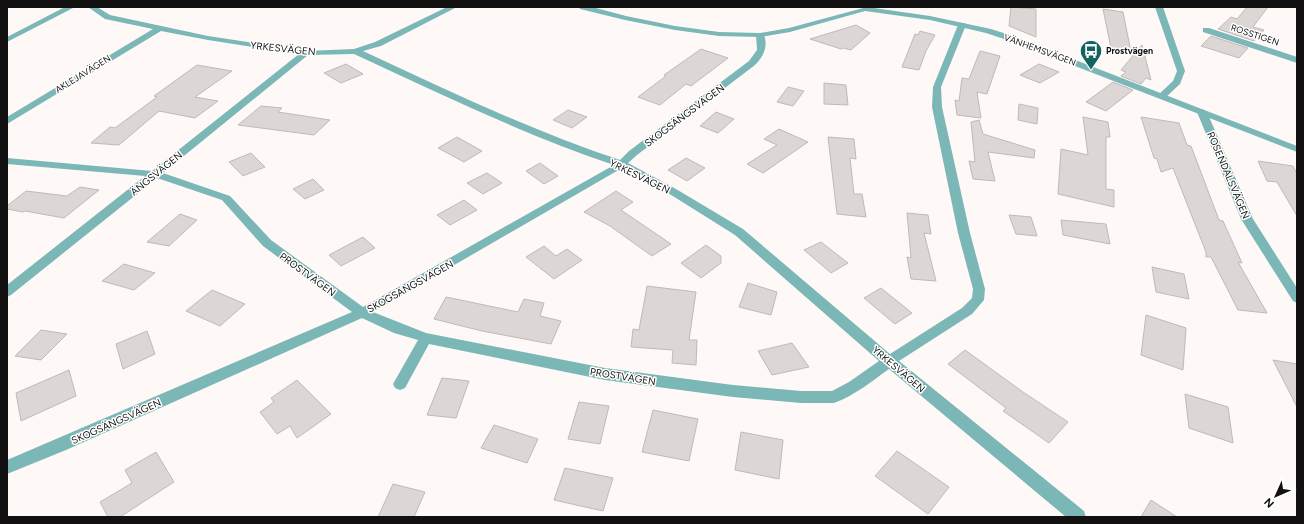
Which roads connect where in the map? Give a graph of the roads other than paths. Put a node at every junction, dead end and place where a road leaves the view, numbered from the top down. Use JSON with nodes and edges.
{"nodes":[{"id":1,"x":71,"y":7,"type":"edge"},
{"id":2,"x":92,"y":7,"type":"edge"},
{"id":3,"x":453,"y":7,"type":"edge"},
{"id":4,"x":583,"y":7,"type":"edge"},
{"id":5,"x":1158,"y":7,"type":"edge"},
{"id":6,"x":865,"y":8,"type":"edge"},
{"id":7,"x":962,"y":25,"type":"junction"},
{"id":8,"x":160,"y":28,"type":"junction"},
{"id":9,"x":1206,"y":30,"type":"dead end"},
{"id":10,"x":760,"y":35,"type":"junction"},
{"id":11,"x":7,"y":40,"type":"edge"},
{"id":12,"x":355,"y":51,"type":"junction"},
{"id":13,"x":306,"y":53,"type":"junction"},
{"id":14,"x":1297,"y":60,"type":"edge"},
{"id":15,"x":1162,"y":96,"type":"junction"},
{"id":16,"x":1202,"y":112,"type":"junction"},
{"id":17,"x":7,"y":121,"type":"edge"},
{"id":18,"x":1297,"y":149,"type":"edge"},
{"id":19,"x":7,"y":161,"type":"edge"},
{"id":20,"x":622,"y":164,"type":"junction"},
{"id":21,"x":156,"y":174,"type":"junction"},
{"id":22,"x":7,"y":292,"type":"edge"},
{"id":23,"x":1297,"y":298,"type":"edge"},
{"id":24,"x":362,"y":313,"type":"junction"},
{"id":25,"x":426,"y":338,"type":"junction"},
{"id":26,"x":889,"y":361,"type":"junction"},
{"id":27,"x":400,"y":384,"type":"dead end"},
{"id":28,"x":7,"y":467,"type":"edge"},
{"id":29,"x":1078,"y":517,"type":"edge"}],
"edges":[{"from":1,"to":11,"type":"street"},
{"from":2,"to":8,"type":"street","name":"YRKESVÄGEN"},
{"from":3,"to":12,"type":"street"},
{"from":4,"to":10,"type":"street"},
{"from":5,"to":15,"type":"street"},
{"from":6,"to":7,"type":"street","name":"VÄNHEMSVÄGEN"},
{"from":6,"to":10,"type":"street"},
{"from":7,"to":15,"type":"street","name":"VÄNHEMSVÄGEN"},
{"from":7,"to":26,"type":"street","name":"PROSTVÄGEN"},
{"from":8,"to":13,"type":"street","name":"YRKESVÄGEN"},
{"from":8,"to":17,"type":"street","name":"AKLEJAVÄGEN"},
{"from":9,"to":14,"type":"street","name":"ROSSTIGEN"},
{"from":10,"to":20,"type":"street","name":"SKOGSÄNGSVÄGEN"},
{"from":12,"to":13,"type":"street","name":"YRKESVÄGEN"},
{"from":12,"to":20,"type":"street","name":"YRKESVÄGEN"},
{"from":13,"to":21,"type":"street","name":"ÄNGSVÄGEN"},
{"from":15,"to":16,"type":"street","name":"VÄNHEMSVÄGEN"},
{"from":16,"to":18,"type":"street","name":"VÄNHEMSVÄGEN"},
{"from":16,"to":23,"type":"street","name":"ROSENDALSVÄGEN"},
{"from":19,"to":21,"type":"street","name":"PROSTVÄGEN"},
{"from":20,"to":24,"type":"street","name":"SKOGSÄNGSVÄGEN"},
{"from":20,"to":26,"type":"street","name":"YRKESVÄGEN"},
{"from":21,"to":22,"type":"street","name":"ÄNGSVÄGEN"},
{"from":21,"to":24,"type":"street","name":"PROSTVÄGEN"},
{"from":24,"to":25,"type":"street","name":"PROSTVÄGEN"},
{"from":24,"to":28,"type":"street","name":"SKOGSÄNGSVÄGEN"},
{"from":25,"to":26,"type":"street","name":"PROSTVÄGEN"},
{"from":25,"to":27,"type":"street"},
{"from":26,"to":29,"type":"street","name":"YRKESVÄGEN"}]}
